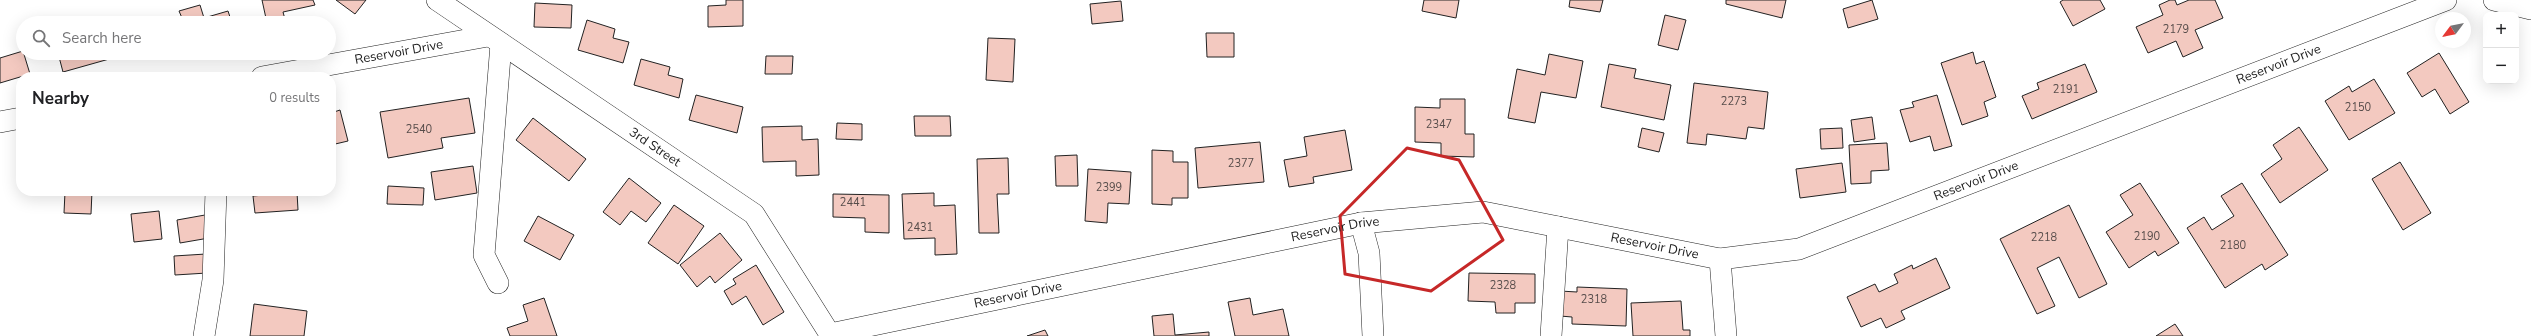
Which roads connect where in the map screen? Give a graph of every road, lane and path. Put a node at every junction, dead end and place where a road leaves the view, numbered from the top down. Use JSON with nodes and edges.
{"nodes":[{"id":1,"x":437,"y":0,"type":"edge"},
{"id":2,"x":2446,"y":0,"type":"edge"},
{"id":3,"x":2494,"y":0,"type":"edge"},
{"id":4,"x":2531,"y":9,"type":"edge"},
{"id":5,"x":495,"y":40,"type":"junction"},
{"id":6,"x":293,"y":72,"type":"edge"},
{"id":7,"x":16,"y":119,"type":"edge"},
{"id":8,"x":0,"y":122,"type":"edge"},
{"id":9,"x":216,"y":196,"type":"edge"},
{"id":10,"x":1361,"y":223,"type":"junction"},
{"id":11,"x":1558,"y":227,"type":"junction"},
{"id":12,"x":1720,"y":259,"type":"junction"},
{"id":13,"x":498,"y":283,"type":"dead end"},
{"id":14,"x":831,"y":335,"type":"edge"},
{"id":15,"x":204,"y":336,"type":"edge"},
{"id":16,"x":1373,"y":336,"type":"edge"},
{"id":17,"x":1551,"y":336,"type":"edge"},
{"id":18,"x":1726,"y":336,"type":"edge"}],
"edges":[{"from":1,"to":5,"type":"street","name":"3rd Street"},
{"from":2,"to":12,"type":"street","name":"Reservoir Drive"},
{"from":3,"to":4,"type":"street"},
{"from":5,"to":6,"type":"street","name":"Reservoir Drive"},
{"from":5,"to":13,"type":"street"},
{"from":5,"to":14,"type":"street","name":"3rd Street"},
{"from":7,"to":8,"type":"street"},
{"from":9,"to":15,"type":"street"},
{"from":10,"to":11,"type":"street","name":"Reservoir Drive"},
{"from":10,"to":14,"type":"street","name":"Reservoir Drive"},
{"from":10,"to":16,"type":"street"},
{"from":11,"to":12,"type":"street","name":"Reservoir Drive"},
{"from":11,"to":17,"type":"street"},
{"from":12,"to":18,"type":"street"}]}
